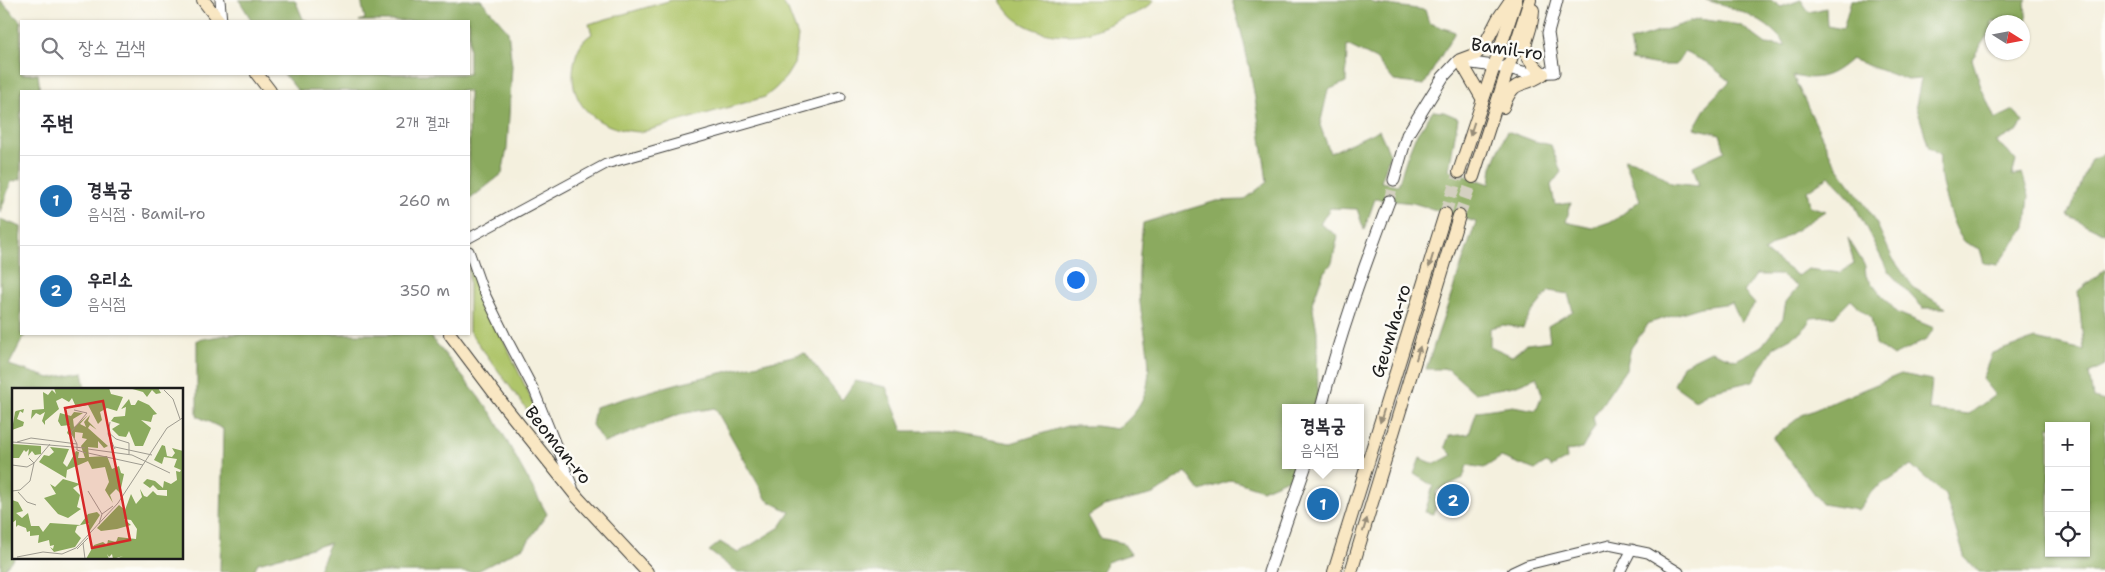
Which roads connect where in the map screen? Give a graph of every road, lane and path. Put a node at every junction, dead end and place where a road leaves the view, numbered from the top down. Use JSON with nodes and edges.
{"nodes":[{"id":1,"x":203,"y":0,"type":"edge"},
{"id":2,"x":220,"y":0,"type":"edge"},
{"id":3,"x":1511,"y":0,"type":"edge"},
{"id":4,"x":1516,"y":0,"type":"edge"},
{"id":5,"x":1531,"y":0,"type":"edge"},
{"id":6,"x":1557,"y":0,"type":"edge"},
{"id":7,"x":219,"y":20,"type":"edge"},
{"id":8,"x":220,"y":20,"type":"edge"},
{"id":9,"x":1460,"y":60,"type":"junction"},
{"id":10,"x":1494,"y":66,"type":"junction"},
{"id":11,"x":1508,"y":68,"type":"junction"},
{"id":12,"x":1543,"y":74,"type":"junction"},
{"id":13,"x":258,"y":75,"type":"edge"},
{"id":14,"x":269,"y":90,"type":"edge"},
{"id":15,"x":841,"y":98,"type":"dead end"},
{"id":16,"x":1482,"y":98,"type":"junction"},
{"id":17,"x":1485,"y":139,"type":"junction"},
{"id":18,"x":1459,"y":172,"type":"tunnel mouth"},
{"id":19,"x":1474,"y":177,"type":"tunnel mouth"},
{"id":20,"x":1394,"y":180,"type":"tunnel mouth"},
{"id":21,"x":1389,"y":201,"type":"tunnel mouth"},
{"id":22,"x":1445,"y":214,"type":"tunnel mouth"},
{"id":23,"x":1459,"y":216,"type":"tunnel mouth"},
{"id":24,"x":470,"y":237,"type":"edge"},
{"id":25,"x":470,"y":254,"type":"edge"},
{"id":26,"x":451,"y":335,"type":"edge"},
{"id":27,"x":1322,"y":404,"type":"edge"},
{"id":28,"x":1305,"y":469,"type":"edge"},
{"id":29,"x":578,"y":498,"type":"junction"},
{"id":30,"x":1632,"y":549,"type":"junction"},
{"id":31,"x":647,"y":572,"type":"edge"},
{"id":32,"x":1269,"y":572,"type":"edge"},
{"id":33,"x":1334,"y":572,"type":"edge"},
{"id":34,"x":1351,"y":572,"type":"edge"},
{"id":35,"x":1512,"y":572,"type":"edge"},
{"id":36,"x":1620,"y":572,"type":"edge"},
{"id":37,"x":1679,"y":572,"type":"edge"}],
"edges":[{"from":1,"to":7,"type":"main road"},
{"from":2,"to":8,"type":"street"},
{"from":3,"to":9,"type":"main road"},
{"from":4,"to":10,"type":"main road"},
{"from":5,"to":11,"type":"main road"},
{"from":5,"to":12,"type":"main road"},
{"from":6,"to":12,"type":"street","name":"Bamil-ro"},
{"from":9,"to":10,"type":"street","name":"Bamil-ro"},
{"from":9,"to":16,"type":"main road"},
{"from":9,"to":20,"type":"street","name":"Bamil-ro"},
{"from":10,"to":11,"type":"street","name":"Bamil-ro"},
{"from":10,"to":16,"type":"main road"},
{"from":11,"to":12,"type":"street","name":"Bamil-ro"},
{"from":11,"to":17,"type":"main road"},
{"from":12,"to":17,"type":"main road"},
{"from":13,"to":14,"type":"main road"},
{"from":15,"to":24,"type":"street"},
{"from":16,"to":18,"type":"main road","one_way":true},
{"from":17,"to":19,"type":"main road"},
{"from":21,"to":27,"type":"street"},
{"from":22,"to":33,"type":"main road","name":"Geumha-ro","one_way":true},
{"from":34,"to":23,"type":"main road","name":"Geumha-ro","one_way":true},
{"from":25,"to":29,"type":"street"},
{"from":26,"to":29,"type":"main road","name":"Beoman-ro"},
{"from":28,"to":32,"type":"street"},
{"from":29,"to":31,"type":"main road","name":"Beoman-ro"},
{"from":30,"to":35,"type":"street"},
{"from":30,"to":36,"type":"street"},
{"from":30,"to":37,"type":"street"}]}
